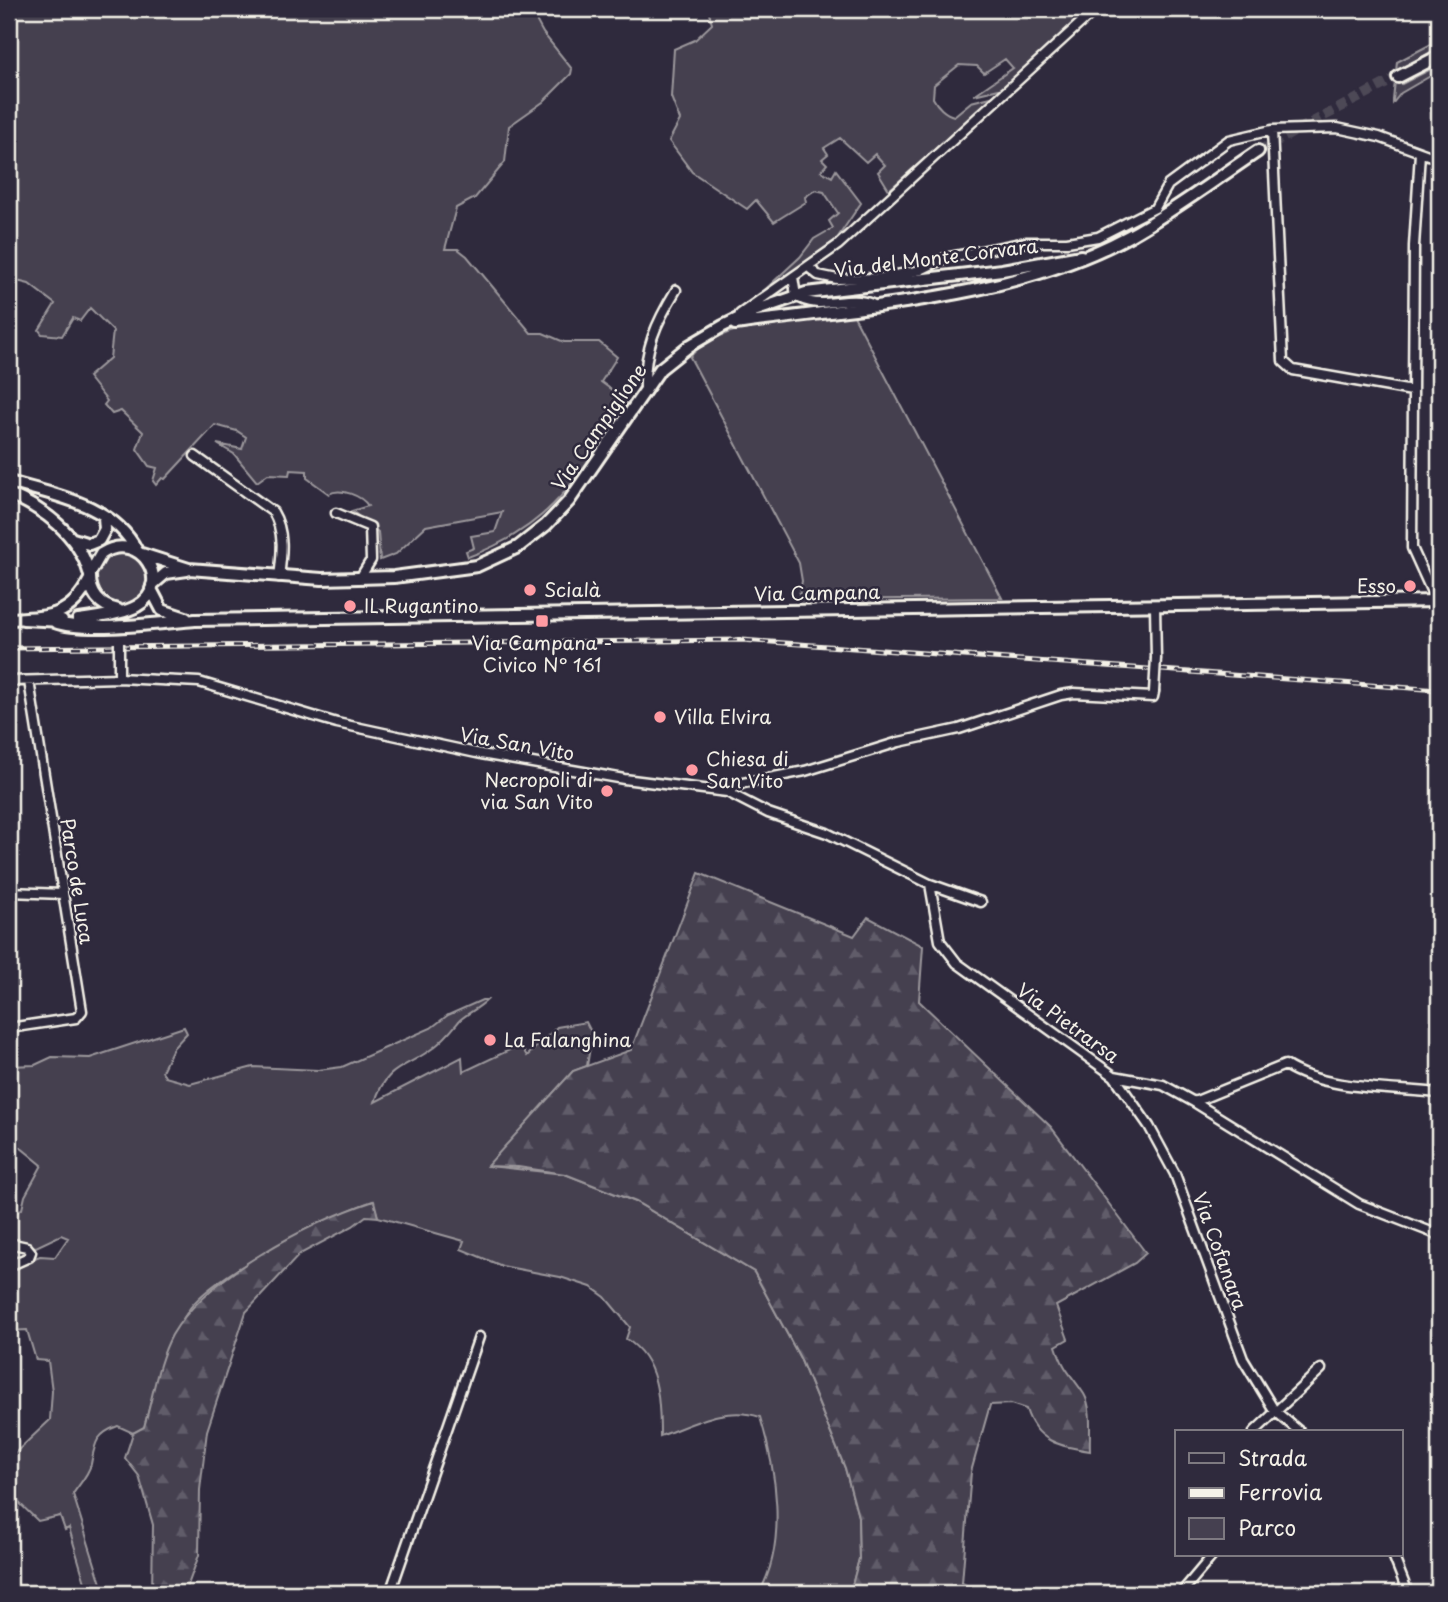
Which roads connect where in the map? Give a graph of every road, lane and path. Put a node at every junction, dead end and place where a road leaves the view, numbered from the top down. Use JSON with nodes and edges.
{"nodes":[{"id":1,"x":1096,"y":9,"type":"edge"},
{"id":2,"x":1439,"y":55,"type":"edge"},
{"id":3,"x":1398,"y":77,"type":"tunnel mouth"},
{"id":4,"x":1272,"y":130,"type":"junction"},
{"id":5,"x":1258,"y":150,"type":"tunnel mouth"},
{"id":6,"x":1420,"y":153,"type":"junction"},
{"id":7,"x":1439,"y":159,"type":"edge"},
{"id":8,"x":1081,"y":256,"type":"junction"},
{"id":9,"x":808,"y":267,"type":"junction"},
{"id":10,"x":793,"y":277,"type":"junction"},
{"id":11,"x":676,"y":290,"type":"dead end"},
{"id":12,"x":796,"y":296,"type":"junction"},
{"id":13,"x":872,"y":304,"type":"junction"},
{"id":14,"x":723,"y":326,"type":"junction"},
{"id":15,"x":645,"y":388,"type":"junction"},
{"id":16,"x":1412,"y":391,"type":"junction"},
{"id":17,"x":195,"y":456,"type":"dead end"},
{"id":18,"x":9,"y":482,"type":"edge"},
{"id":19,"x":9,"y":494,"type":"edge"},
{"id":20,"x":66,"y":498,"type":"junction"},
{"id":21,"x":336,"y":513,"type":"dead end"},
{"id":22,"x":104,"y":517,"type":"junction"},
{"id":23,"x":56,"y":522,"type":"junction"},
{"id":24,"x":70,"y":537,"type":"junction"},
{"id":25,"x":140,"y":553,"type":"junction"},
{"id":26,"x":189,"y":569,"type":"junction"},
{"id":27,"x":90,"y":577,"type":"junction"},
{"id":28,"x":279,"y":577,"type":"junction"},
{"id":29,"x":360,"y":578,"type":"junction"},
{"id":30,"x":152,"y":587,"type":"junction"},
{"id":31,"x":1438,"y":601,"type":"edge"},
{"id":32,"x":1155,"y":606,"type":"junction"},
{"id":33,"x":120,"y":610,"type":"junction"},
{"id":34,"x":9,"y":619,"type":"edge"},
{"id":35,"x":23,"y":619,"type":"junction"},
{"id":36,"x":195,"y":620,"type":"junction"},
{"id":37,"x":55,"y":622,"type":"junction"},
{"id":38,"x":154,"y":624,"type":"junction"},
{"id":39,"x":119,"y":625,"type":"junction"},
{"id":40,"x":119,"y":678,"type":"junction"},
{"id":41,"x":9,"y":681,"type":"edge"},
{"id":42,"x":29,"y":681,"type":"junction"},
{"id":43,"x":727,"y":792,"type":"junction"},
{"id":44,"x":930,"y":884,"type":"junction"},
{"id":45,"x":9,"y":892,"type":"edge"},
{"id":46,"x":63,"y":894,"type":"junction"},
{"id":47,"x":981,"y":902,"type":"dead end"},
{"id":48,"x":9,"y":1028,"type":"edge"},
{"id":49,"x":1114,"y":1076,"type":"junction"},
{"id":50,"x":1439,"y":1093,"type":"edge"},
{"id":51,"x":1194,"y":1102,"type":"junction"},
{"id":52,"x":1439,"y":1235,"type":"edge"},
{"id":53,"x":9,"y":1243,"type":"edge"},
{"id":54,"x":9,"y":1266,"type":"edge"},
{"id":55,"x":479,"y":1337,"type":"dead end"},
{"id":56,"x":1321,"y":1369,"type":"dead end"},
{"id":57,"x":1274,"y":1410,"type":"junction"},
{"id":58,"x":1256,"y":1430,"type":"edge"},
{"id":59,"x":1298,"y":1430,"type":"edge"},
{"id":60,"x":1212,"y":1556,"type":"edge"},
{"id":61,"x":1393,"y":1556,"type":"edge"},
{"id":62,"x":390,"y":1593,"type":"edge"},
{"id":63,"x":1181,"y":1593,"type":"edge"},
{"id":64,"x":1408,"y":1593,"type":"edge"}],
"edges":[{"from":1,"to":9,"type":"street","name":"Via Campiglione"},
{"from":2,"to":3,"type":"main road"},
{"from":4,"to":6,"type":"street"},
{"from":4,"to":9,"type":"street"},
{"from":4,"to":16,"type":"street"},
{"from":5,"to":8,"type":"main road","name":"Via del Monte Corvara"},
{"from":6,"to":7,"type":"street"},
{"from":6,"to":16,"type":"street"},
{"from":8,"to":12,"type":"main road","name":"Via del Monte Corvara"},
{"from":8,"to":13,"type":"main road","name":"Via del Monte Corvara"},
{"from":9,"to":10,"type":"street","name":"Via Campiglione"},
{"from":10,"to":12,"type":"street"},
{"from":10,"to":14,"type":"street","name":"Via Campiglione"},
{"from":11,"to":15,"type":"street"},
{"from":12,"to":13,"type":"street","name":"Via del Monte Corvara"},
{"from":12,"to":14,"type":"main road","name":"Via del Monte Corvara"},
{"from":13,"to":14,"type":"main road","name":"Via del Monte Corvara"},
{"from":14,"to":15,"type":"main road","name":"Via Campiglione"},
{"from":15,"to":29,"type":"main road","name":"Via Campiglione"},
{"from":16,"to":31,"type":"street"},
{"from":17,"to":28,"type":"street"},
{"from":18,"to":20,"type":"main road"},
{"from":19,"to":23,"type":"main road"},
{"from":20,"to":22,"type":"main road"},
{"from":20,"to":23,"type":"main road"},
{"from":21,"to":29,"type":"street"},
{"from":22,"to":24,"type":"main road"},
{"from":22,"to":25,"type":"main road"},
{"from":23,"to":24,"type":"main road"},
{"from":24,"to":27,"type":"main road"},
{"from":25,"to":26,"type":"main road","name":"Via Campiglione"},
{"from":25,"to":27,"type":"main road"},
{"from":25,"to":30,"type":"main road"},
{"from":26,"to":28,"type":"main road","name":"Via Campiglione"},
{"from":26,"to":30,"type":"main road","name":"Via Campiglione"},
{"from":27,"to":33,"type":"main road"},
{"from":27,"to":35,"type":"main road"},
{"from":28,"to":29,"type":"main road","name":"Via Campiglione"},
{"from":30,"to":33,"type":"main road"},
{"from":30,"to":36,"type":"main road","name":"Via Campana"},
{"from":31,"to":32,"type":"main road","name":"Via Campana"},
{"from":32,"to":36,"type":"main road","name":"Via Campana"},
{"from":32,"to":43,"type":"street","name":"Via San Vito","bridge":true},
{"from":33,"to":37,"type":"main road"},
{"from":33,"to":38,"type":"main road"},
{"from":34,"to":35,"type":"main road"},
{"from":35,"to":37,"type":"main road"},
{"from":36,"to":38,"type":"main road","name":"Via Campana"},
{"from":37,"to":39,"type":"main road","name":"Via Campana"},
{"from":38,"to":39,"type":"main road","name":"Via Campana"},
{"from":39,"to":40,"type":"street","bridge":true},
{"from":40,"to":42,"type":"street","name":"Via San Vito"},
{"from":40,"to":43,"type":"street","name":"Via San Vito"},
{"from":41,"to":42,"type":"street","name":"Via San Vito"},
{"from":42,"to":46,"type":"street","name":"Parco de Luca"},
{"from":43,"to":44,"type":"street"},
{"from":44,"to":47,"type":"street"},
{"from":44,"to":49,"type":"street","name":"Via Pietrarsa"},
{"from":45,"to":46,"type":"street"},
{"from":46,"to":48,"type":"street","name":"Parco de Luca"},
{"from":49,"to":51,"type":"street","name":"Via Pietrarsa"},
{"from":49,"to":57,"type":"street","name":"Via Cofanara"},
{"from":50,"to":51,"type":"street"},
{"from":51,"to":52,"type":"street","name":"Via Pietrarsa"},
{"from":53,"to":54,"type":"street"},
{"from":55,"to":62,"type":"street"},
{"from":56,"to":57,"type":"street"},
{"from":57,"to":58,"type":"street"},
{"from":57,"to":59,"type":"street","name":"Via Cofanara"},
{"from":60,"to":63,"type":"street"},
{"from":61,"to":64,"type":"street"}]}
